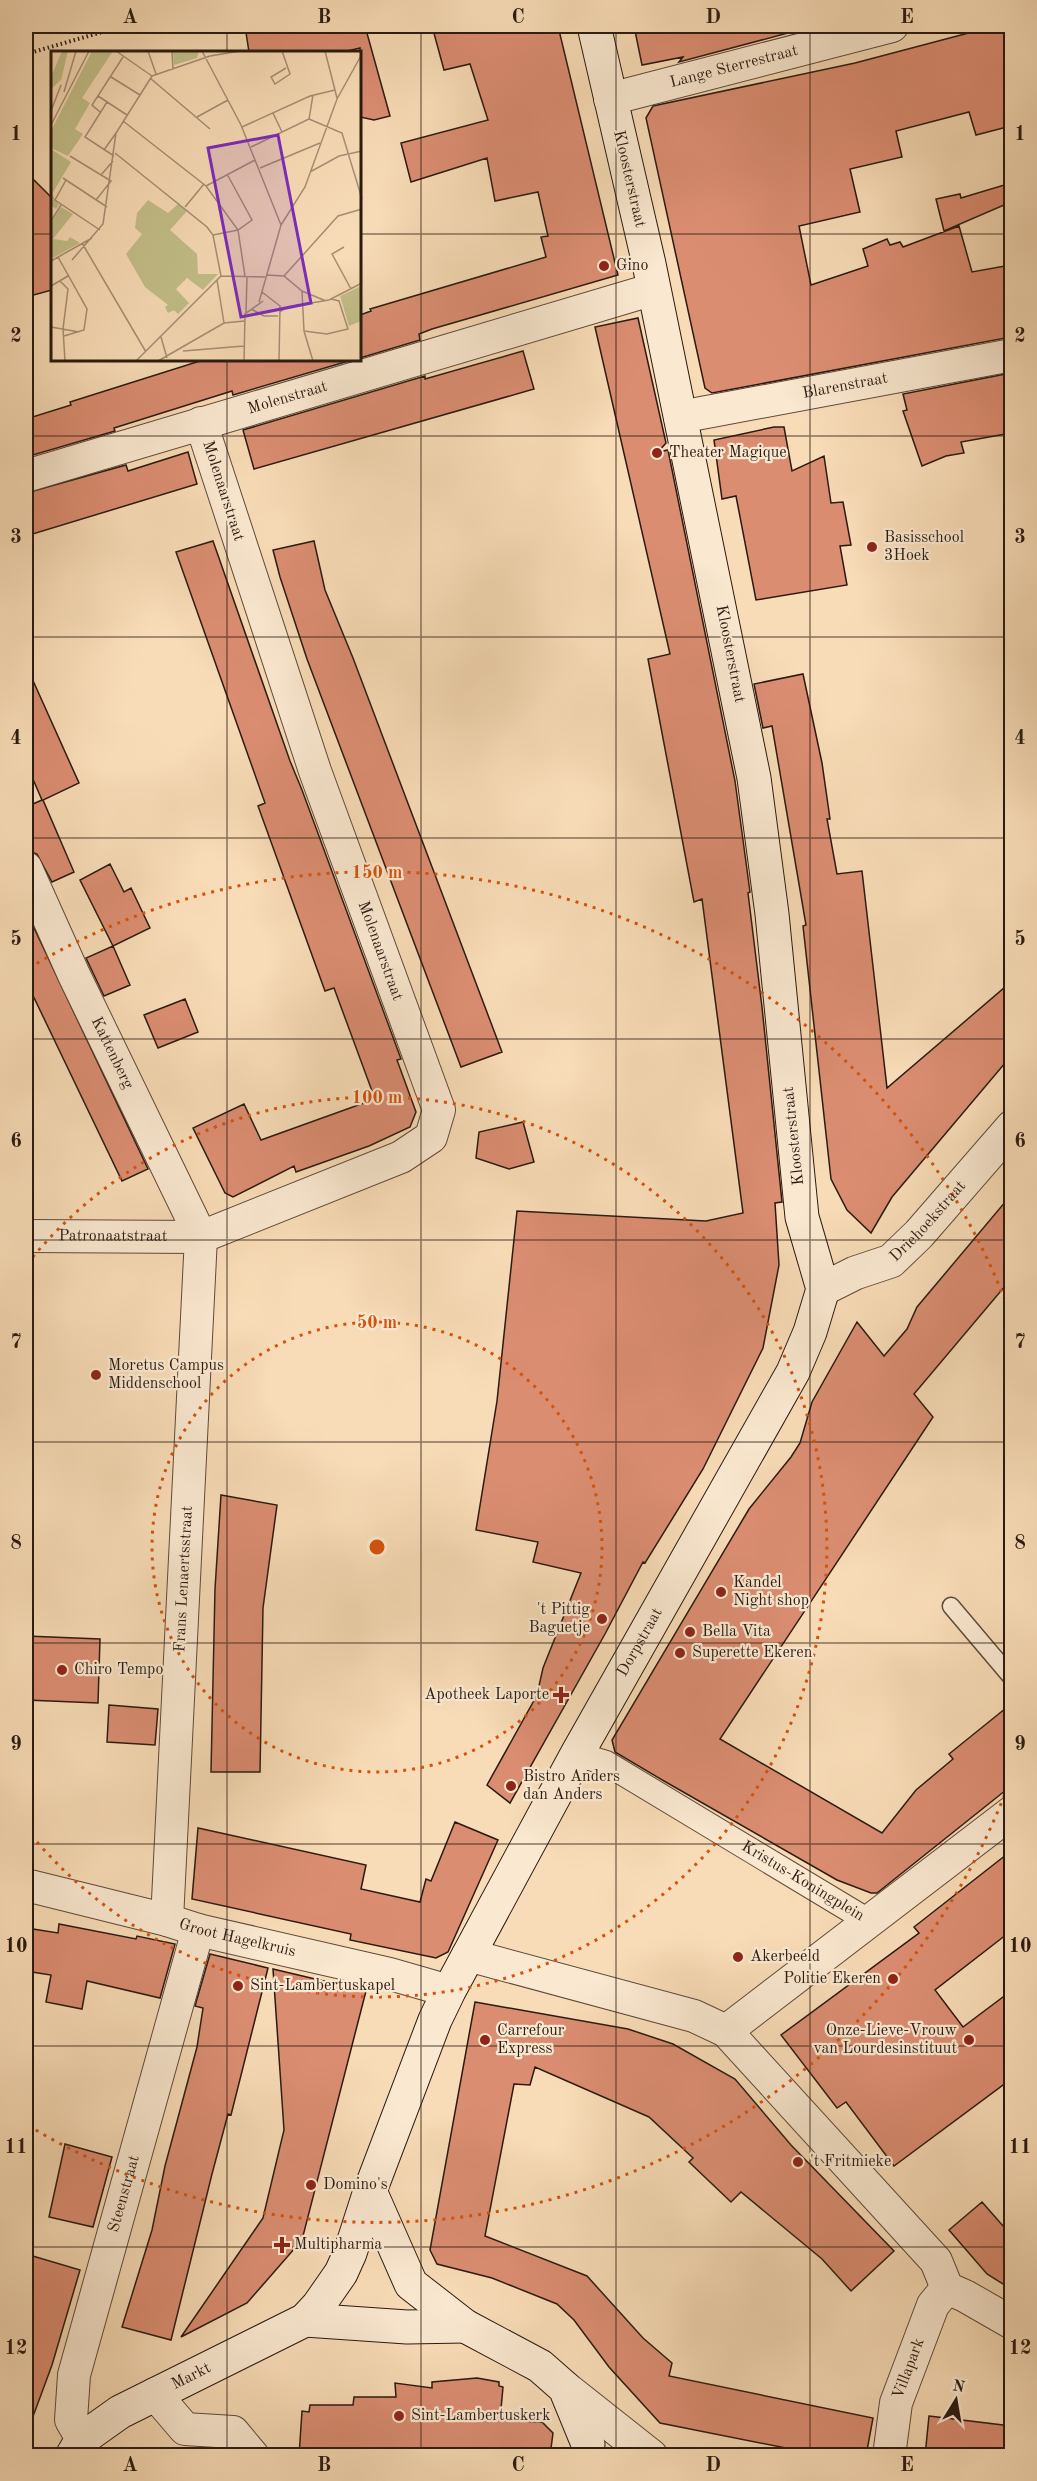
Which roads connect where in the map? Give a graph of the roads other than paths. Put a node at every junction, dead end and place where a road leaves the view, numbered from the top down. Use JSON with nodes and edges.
{"nodes":[{"id":1,"x":594,"y":26,"type":"edge"},
{"id":2,"x":892,"y":26,"type":"edge"},
{"id":3,"x":610,"y":99,"type":"junction"},
{"id":4,"x":654,"y":289,"type":"junction"},
{"id":5,"x":1011,"y":356,"type":"edge"},
{"id":6,"x":680,"y":417,"type":"junction"},
{"id":7,"x":201,"y":423,"type":"junction"},
{"id":8,"x":26,"y":476,"type":"edge"},
{"id":9,"x":26,"y":868,"type":"edge"},
{"id":10,"x":1011,"y":1127,"type":"edge"},
{"id":11,"x":26,"y":1236,"type":"edge"},
{"id":12,"x":201,"y":1238,"type":"junction"},
{"id":13,"x":823,"y":1290,"type":"junction"},
{"id":14,"x":951,"y":1606,"type":"dead end"},
{"id":15,"x":1011,"y":1678,"type":"edge"},
{"id":16,"x":577,"y":1755,"type":"junction"},
{"id":17,"x":1011,"y":1812,"type":"edge"},
{"id":18,"x":26,"y":1885,"type":"edge"},
{"id":19,"x":167,"y":1920,"type":"junction"},
{"id":20,"x":870,"y":1922,"type":"junction"},
{"id":21,"x":198,"y":1930,"type":"junction"},
{"id":22,"x":468,"y":1955,"type":"junction"},
{"id":23,"x":449,"y":1991,"type":"junction"},
{"id":24,"x":726,"y":2031,"type":"junction"},
{"id":25,"x":370,"y":2192,"type":"junction"},
{"id":26,"x":942,"y":2275,"type":"junction"},
{"id":27,"x":305,"y":2320,"type":"junction"},
{"id":28,"x":1011,"y":2323,"type":"edge"},
{"id":29,"x":465,"y":2326,"type":"junction"},
{"id":30,"x":565,"y":2388,"type":"junction"},
{"id":31,"x":155,"y":2394,"type":"junction"},
{"id":32,"x":77,"y":2447,"type":"edge"},
{"id":33,"x":253,"y":2456,"type":"edge"},
{"id":34,"x":587,"y":2456,"type":"edge"},
{"id":35,"x":651,"y":2456,"type":"edge"},
{"id":36,"x":889,"y":2456,"type":"edge"}],
"edges":[{"from":1,"to":3,"type":"main road","name":"Kloosterstraat"},
{"from":2,"to":3,"type":"street","name":"Lange Sterrestraat"},
{"from":3,"to":4,"type":"main road","name":"Kloosterstraat"},
{"from":4,"to":6,"type":"main road","name":"Kloosterstraat"},
{"from":4,"to":7,"type":"street","name":"Molenstraat"},
{"from":5,"to":6,"type":"street","name":"Blarenstraat"},
{"from":6,"to":13,"type":"main road","name":"Kloosterstraat"},
{"from":7,"to":8,"type":"street","name":"Molenstraat"},
{"from":7,"to":12,"type":"street","name":"Molenaarstraat"},
{"from":9,"to":12,"type":"street","name":"Kattenberg"},
{"from":10,"to":13,"type":"main road","name":"Driehoekstraat"},
{"from":11,"to":12,"type":"street","name":"Patronaatstraat"},
{"from":12,"to":19,"type":"street","name":"Frans Lenaertsstraat"},
{"from":13,"to":16,"type":"main road","name":"Dorpstraat"},
{"from":14,"to":15,"type":"lane"},
{"from":16,"to":20,"type":"street","name":"Kristus-Koningplein"},
{"from":16,"to":22,"type":"main road","name":"Dorpstraat"},
{"from":17,"to":20,"type":"street"},
{"from":18,"to":19,"type":"street","name":"Groot Hagelkruis"},
{"from":19,"to":21,"type":"street","name":"Groot Hagelkruis"},
{"from":20,"to":24,"type":"street","name":"Kristus-Koningplein"},
{"from":21,"to":23,"type":"street","name":"Groot Hagelkruis"},
{"from":21,"to":32,"type":"street","name":"Steenstraat"},
{"from":22,"to":23,"type":"main road","name":"Dorpstraat"},
{"from":22,"to":24,"type":"street"},
{"from":23,"to":25,"type":"main road","name":"Markt"},
{"from":24,"to":26,"type":"street"},
{"from":25,"to":27,"type":"main road","name":"Markt"},
{"from":25,"to":29,"type":"main road"},
{"from":26,"to":28,"type":"street"},
{"from":26,"to":36,"type":"street","name":"Villapark"},
{"from":27,"to":29,"type":"main road"},
{"from":27,"to":31,"type":"main road","name":"Markt"},
{"from":29,"to":30,"type":"main road"},
{"from":30,"to":34,"type":"main road"},
{"from":30,"to":35,"type":"main road"},
{"from":31,"to":32,"type":"main road","name":"Markt"},
{"from":31,"to":33,"type":"street"}]}
